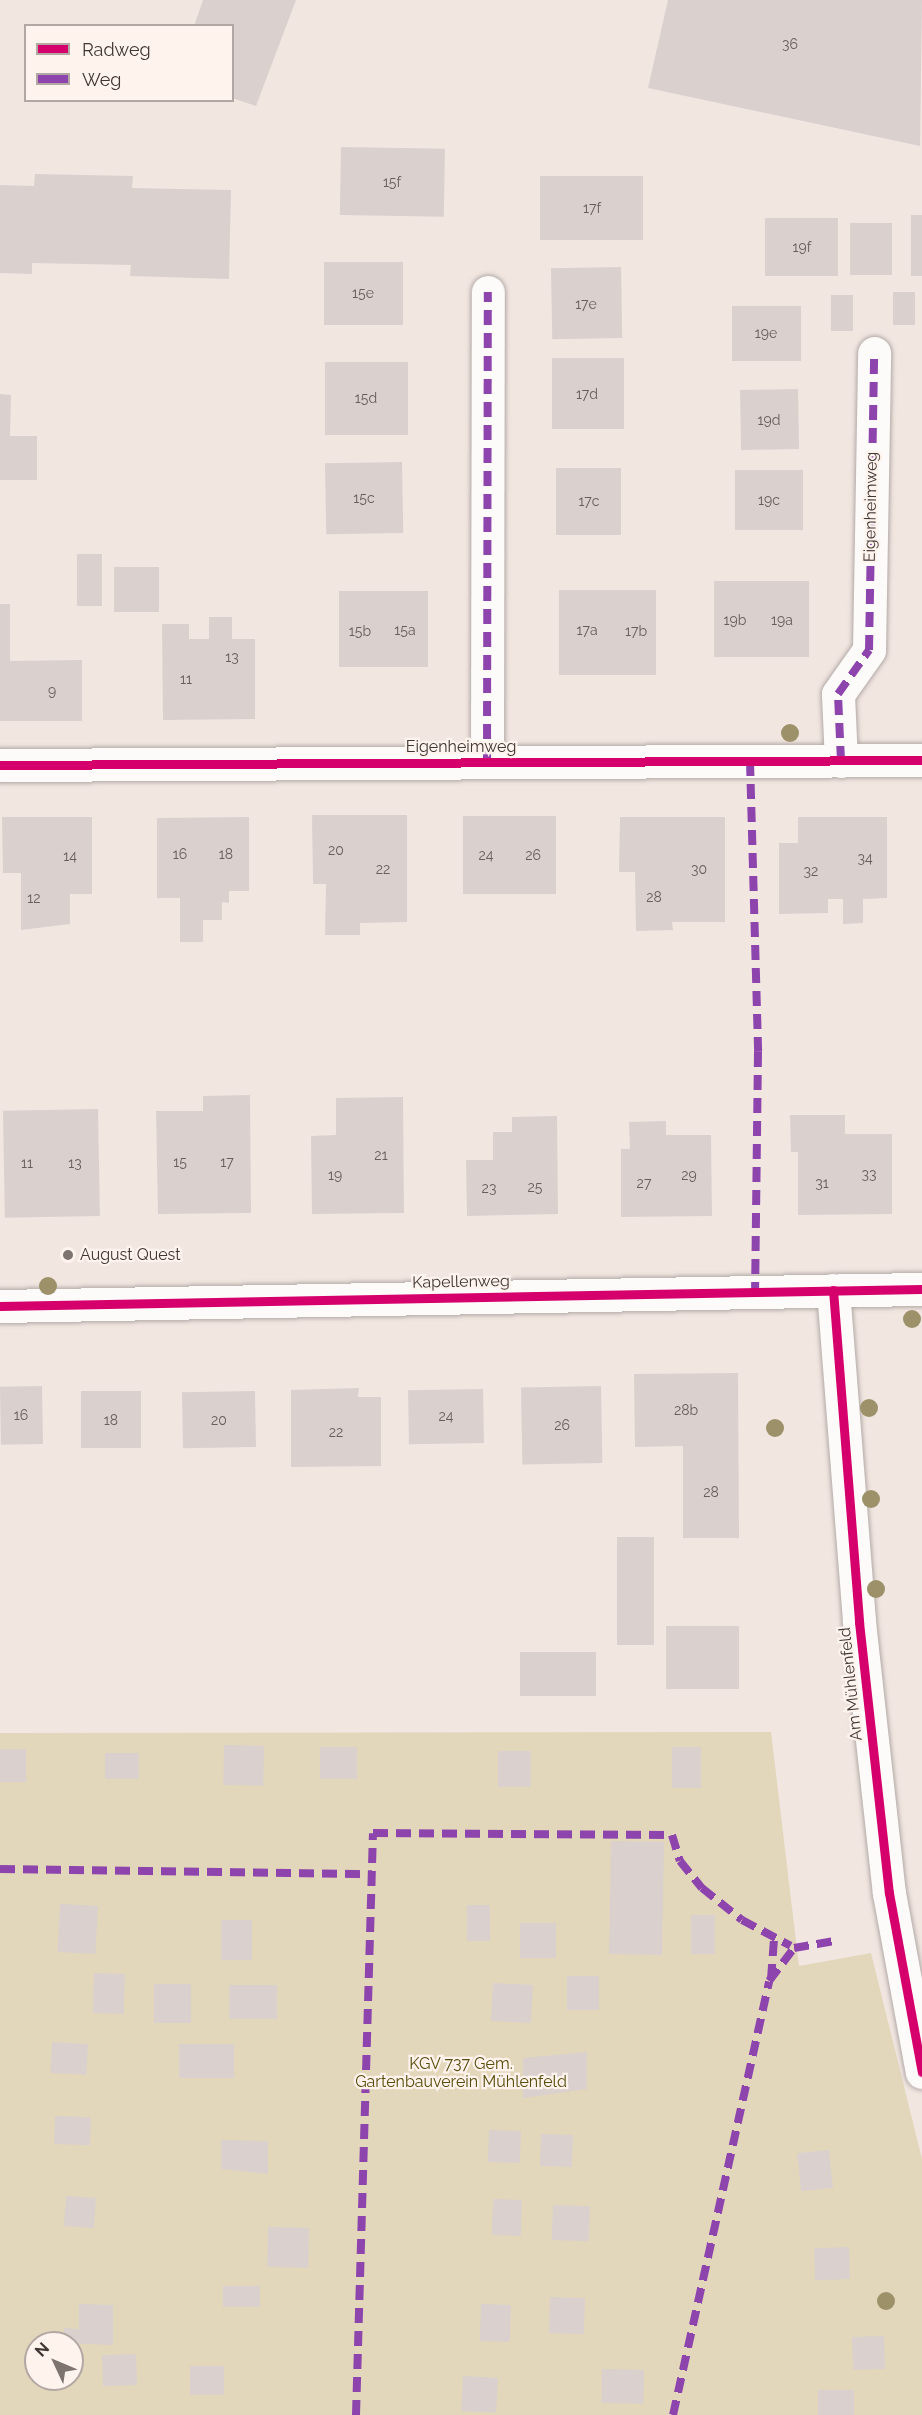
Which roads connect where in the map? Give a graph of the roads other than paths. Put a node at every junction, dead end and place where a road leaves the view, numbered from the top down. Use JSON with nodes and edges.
{"nodes":[{"id":1,"x":488,"y":292,"type":"dead end"},
{"id":2,"x":874,"y":353,"type":"dead end"},
{"id":3,"x":922,"y":760,"type":"edge"},
{"id":4,"x":841,"y":761,"type":"junction"},
{"id":5,"x":487,"y":762,"type":"junction"},
{"id":6,"x":0,"y":765,"type":"edge"},
{"id":7,"x":922,"y":1289,"type":"edge"},
{"id":8,"x":833,"y":1290,"type":"junction"},
{"id":9,"x":0,"y":1306,"type":"edge"},
{"id":10,"x":922,"y":2072,"type":"edge"}],
"edges":[{"from":1,"to":5,"type":"street","name":"Eigenheimweg"},
{"from":2,"to":4,"type":"street","name":"Eigenheimweg"},
{"from":3,"to":4,"type":"street","name":"Eigenheimweg"},
{"from":4,"to":5,"type":"street","name":"Eigenheimweg"},
{"from":5,"to":6,"type":"street","name":"Eigenheimweg"},
{"from":7,"to":8,"type":"street","name":"Kapellenweg"},
{"from":8,"to":9,"type":"street","name":"Kapellenweg"},
{"from":8,"to":10,"type":"street","name":"Am Mühlenfeld"}]}
